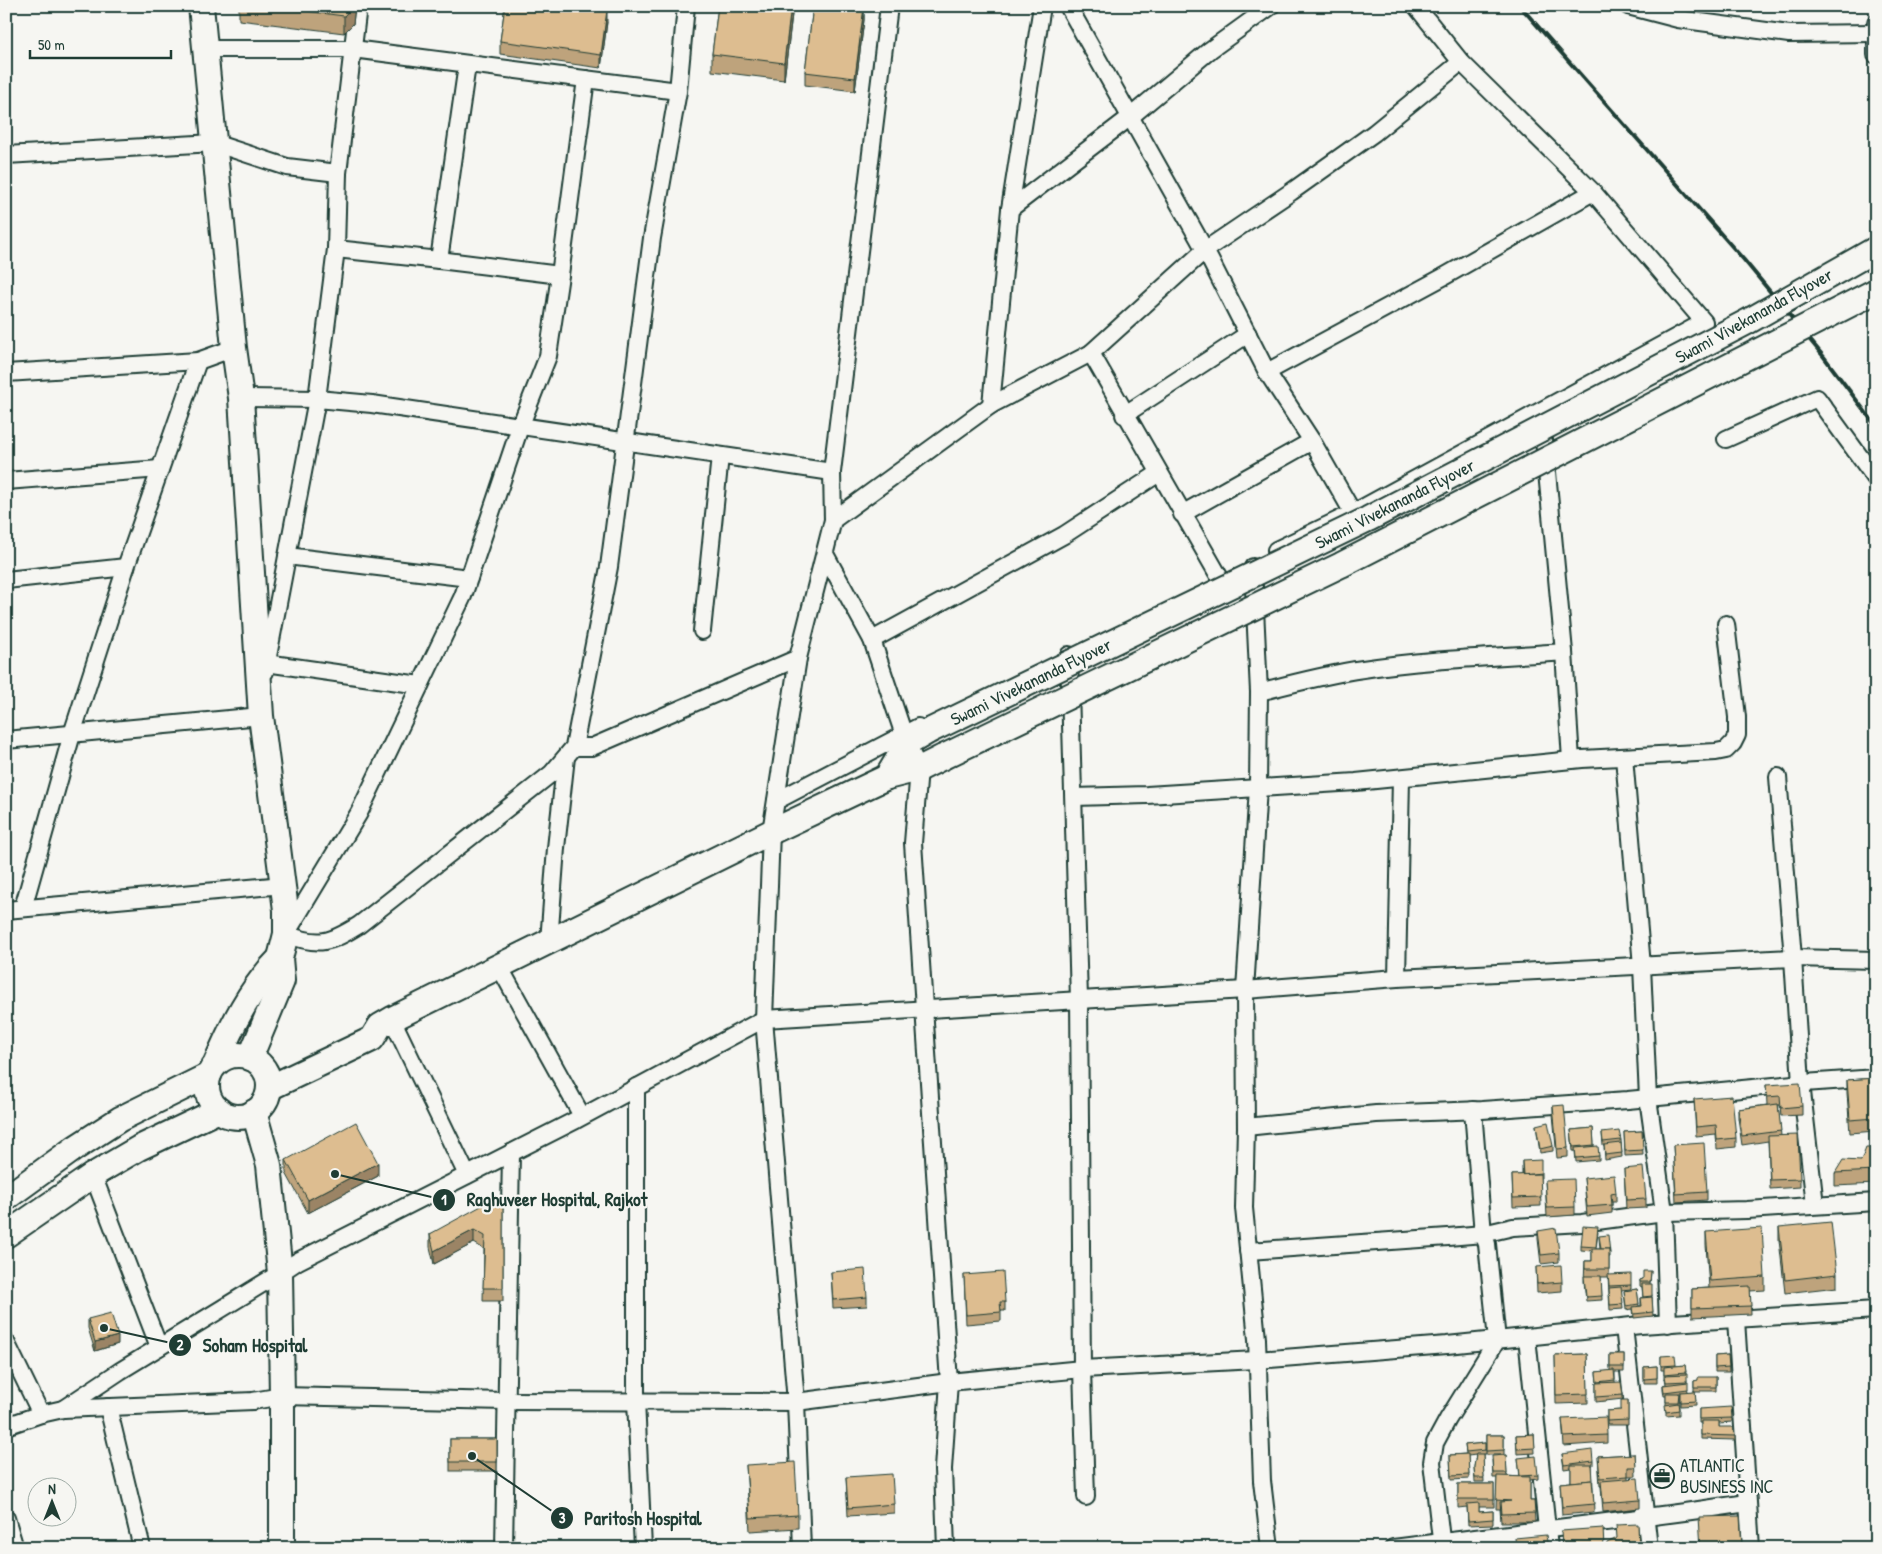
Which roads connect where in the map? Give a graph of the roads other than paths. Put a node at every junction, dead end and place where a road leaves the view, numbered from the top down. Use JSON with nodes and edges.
{"nodes":[{"id":1,"x":201,"y":6,"type":"edge"},
{"id":2,"x":358,"y":6,"type":"edge"},
{"id":3,"x":686,"y":6,"type":"edge"},
{"id":4,"x":889,"y":6,"type":"edge"},
{"id":5,"x":1042,"y":6,"type":"edge"},
{"id":6,"x":1068,"y":6,"type":"edge"},
{"id":7,"x":1271,"y":6,"type":"edge"},
{"id":8,"x":1416,"y":6,"type":"edge"},
{"id":9,"x":1628,"y":6,"type":"edge"},
{"id":10,"x":1875,"y":30,"type":"edge"},
{"id":11,"x":206,"y":49,"type":"junction"},
{"id":12,"x":353,"y":49,"type":"junction"},
{"id":13,"x":1876,"y":55,"type":"edge"},
{"id":14,"x":1461,"y":62,"type":"junction"},
{"id":15,"x":467,"y":65,"type":"junction"},
{"id":16,"x":586,"y":79,"type":"junction"},
{"id":17,"x":678,"y":91,"type":"junction"},
{"id":18,"x":1129,"y":118,"type":"junction"},
{"id":19,"x":214,"y":143,"type":"junction"},
{"id":20,"x":6,"y":154,"type":"edge"},
{"id":21,"x":338,"y":173,"type":"junction"},
{"id":22,"x":1593,"y":192,"type":"junction"},
{"id":23,"x":1010,"y":209,"type":"junction"},
{"id":24,"x":1876,"y":249,"type":"edge"},
{"id":25,"x":336,"y":250,"type":"junction"},
{"id":26,"x":1205,"y":250,"type":"junction"},
{"id":27,"x":439,"y":260,"type":"junction"},
{"id":28,"x":560,"y":275,"type":"junction"},
{"id":29,"x":1876,"y":291,"type":"edge"},
{"id":30,"x":1248,"y":334,"type":"junction"},
{"id":31,"x":234,"y":348,"type":"junction"},
{"id":32,"x":1091,"y":353,"type":"junction"},
{"id":33,"x":198,"y":361,"type":"junction"},
{"id":34,"x":1267,"y":372,"type":"junction"},
{"id":35,"x":6,"y":373,"type":"edge"},
{"id":36,"x":241,"y":398,"type":"junction"},
{"id":37,"x":317,"y":399,"type":"junction"},
{"id":38,"x":991,"y":406,"type":"junction"},
{"id":39,"x":1541,"y":411,"type":"junction"},
{"id":40,"x":1125,"y":415,"type":"junction"},
{"id":41,"x":520,"y":427,"type":"junction"},
{"id":42,"x":1726,"y":439,"type":"dead end"},
{"id":43,"x":1312,"y":441,"type":"junction"},
{"id":44,"x":626,"y":442,"type":"junction"},
{"id":45,"x":720,"y":456,"type":"junction"},
{"id":46,"x":160,"y":469,"type":"junction"},
{"id":47,"x":832,"y":472,"type":"junction"},
{"id":48,"x":1159,"y":473,"type":"junction"},
{"id":49,"x":1876,"y":479,"type":"edge"},
{"id":50,"x":6,"y":481,"type":"edge"},
{"id":51,"x":1352,"y":513,"type":"junction"},
{"id":52,"x":1182,"y":514,"type":"junction"},
{"id":53,"x":833,"y":520,"type":"junction"},
{"id":54,"x":825,"y":554,"type":"junction"},
{"id":55,"x":287,"y":556,"type":"junction"},
{"id":56,"x":1252,"y":562,"type":"junction"},
{"id":57,"x":126,"y":567,"type":"junction"},
{"id":58,"x":469,"y":578,"type":"junction"},
{"id":59,"x":1220,"y":578,"type":"junction"},
{"id":60,"x":6,"y":580,"type":"edge"},
{"id":61,"x":1726,"y":624,"type":"dead end"},
{"id":62,"x":702,"y":630,"type":"dead end"},
{"id":63,"x":872,"y":640,"type":"junction"},
{"id":64,"x":1069,"y":652,"type":"junction"},
{"id":65,"x":1564,"y":652,"type":"junction"},
{"id":66,"x":798,"y":658,"type":"junction"},
{"id":67,"x":266,"y":663,"type":"junction"},
{"id":68,"x":420,"y":685,"type":"junction"},
{"id":69,"x":1259,"y":692,"type":"junction"},
{"id":70,"x":260,"y":707,"type":"junction"},
{"id":71,"x":72,"y":734,"type":"junction"},
{"id":72,"x":905,"y":739,"type":"junction"},
{"id":73,"x":6,"y":740,"type":"edge"},
{"id":74,"x":570,"y":752,"type":"junction"},
{"id":75,"x":1624,"y":757,"type":"junction"},
{"id":76,"x":1571,"y":760,"type":"junction"},
{"id":77,"x":919,"y":769,"type":"junction"},
{"id":78,"x":1778,"y":777,"type":"dead end"},
{"id":79,"x":887,"y":778,"type":"junction"},
{"id":80,"x":1401,"y":778,"type":"junction"},
{"id":81,"x":1258,"y":788,"type":"junction"},
{"id":82,"x":1074,"y":797,"type":"junction"},
{"id":83,"x":776,"y":801,"type":"junction"},
{"id":84,"x":772,"y":832,"type":"junction"},
{"id":85,"x":283,"y":885,"type":"junction"},
{"id":86,"x":23,"y":908,"type":"junction"},
{"id":87,"x":6,"y":910,"type":"edge"},
{"id":88,"x":286,"y":934,"type":"junction"},
{"id":89,"x":549,"y":942,"type":"junction"},
{"id":90,"x":280,"y":958,"type":"junction"},
{"id":91,"x":1793,"y":958,"type":"junction"},
{"id":92,"x":1876,"y":960,"type":"edge"},
{"id":93,"x":499,"y":966,"type":"junction"},
{"id":94,"x":1642,"y":966,"type":"junction"},
{"id":95,"x":1397,"y":978,"type":"junction"},
{"id":96,"x":1245,"y":990,"type":"junction"},
{"id":97,"x":1079,"y":1000,"type":"junction"},
{"id":98,"x":923,"y":1009,"type":"junction"},
{"id":99,"x":764,"y":1019,"type":"junction"},
{"id":100,"x":386,"y":1022,"type":"junction"},
{"id":101,"x":212,"y":1069,"type":"junction"},
{"id":102,"x":262,"y":1073,"type":"junction"},
{"id":103,"x":1876,"y":1078,"type":"edge"},
{"id":104,"x":1801,"y":1083,"type":"junction"},
{"id":105,"x":636,"y":1087,"type":"junction"},
{"id":106,"x":1648,"y":1098,"type":"junction"},
{"id":107,"x":220,"y":1110,"type":"junction"},
{"id":108,"x":1473,"y":1110,"type":"junction"},
{"id":109,"x":254,"y":1112,"type":"junction"},
{"id":110,"x":582,"y":1116,"type":"junction"},
{"id":111,"x":1246,"y":1127,"type":"junction"},
{"id":112,"x":511,"y":1153,"type":"junction"},
{"id":113,"x":467,"y":1175,"type":"junction"},
{"id":114,"x":93,"y":1176,"type":"junction"},
{"id":115,"x":6,"y":1198,"type":"edge"},
{"id":116,"x":1876,"y":1202,"type":"edge"},
{"id":117,"x":1815,"y":1206,"type":"junction"},
{"id":118,"x":1664,"y":1212,"type":"junction"},
{"id":119,"x":1483,"y":1234,"type":"junction"},
{"id":120,"x":6,"y":1235,"type":"edge"},
{"id":121,"x":1248,"y":1251,"type":"junction"},
{"id":122,"x":280,"y":1273,"type":"junction"},
{"id":123,"x":1876,"y":1310,"type":"edge"},
{"id":124,"x":1736,"y":1320,"type":"junction"},
{"id":125,"x":1668,"y":1324,"type":"junction"},
{"id":126,"x":1624,"y":1327,"type":"junction"},
{"id":127,"x":1526,"y":1337,"type":"junction"},
{"id":128,"x":1498,"y":1340,"type":"junction"},
{"id":129,"x":6,"y":1342,"type":"edge"},
{"id":130,"x":159,"y":1347,"type":"junction"},
{"id":131,"x":1257,"y":1360,"type":"junction"},
{"id":132,"x":1082,"y":1369,"type":"junction"},
{"id":133,"x":949,"y":1382,"type":"junction"},
{"id":134,"x":282,"y":1396,"type":"junction"},
{"id":135,"x":506,"y":1401,"type":"junction"},
{"id":136,"x":636,"y":1401,"type":"junction"},
{"id":137,"x":796,"y":1402,"type":"junction"},
{"id":138,"x":108,"y":1407,"type":"junction"},
{"id":139,"x":63,"y":1409,"type":"junction"},
{"id":140,"x":41,"y":1414,"type":"junction"},
{"id":141,"x":6,"y":1426,"type":"edge"},
{"id":142,"x":1086,"y":1496,"type":"dead end"},
{"id":143,"x":1747,"y":1503,"type":"junction"},
{"id":144,"x":6,"y":1518,"type":"edge"},
{"id":145,"x":1646,"y":1518,"type":"junction"},
{"id":146,"x":1546,"y":1528,"type":"junction"},
{"id":147,"x":1442,"y":1545,"type":"edge"},
{"id":148,"x":14,"y":1548,"type":"edge"},
{"id":149,"x":142,"y":1548,"type":"edge"},
{"id":150,"x":282,"y":1548,"type":"edge"},
{"id":151,"x":504,"y":1548,"type":"edge"},
{"id":152,"x":643,"y":1548,"type":"edge"},
{"id":153,"x":802,"y":1548,"type":"edge"},
{"id":154,"x":946,"y":1548,"type":"edge"},
{"id":155,"x":1270,"y":1548,"type":"edge"},
{"id":156,"x":1393,"y":1548,"type":"edge"},
{"id":157,"x":1549,"y":1548,"type":"edge"},
{"id":158,"x":1649,"y":1548,"type":"edge"},
{"id":159,"x":1751,"y":1548,"type":"edge"}],
"edges":[{"from":1,"to":11,"type":"main road"},
{"from":2,"to":12,"type":"street"},
{"from":3,"to":17,"type":"street"},
{"from":4,"to":47,"type":"street"},
{"from":5,"to":23,"type":"street"},
{"from":6,"to":18,"type":"street"},
{"from":7,"to":18,"type":"street"},
{"from":8,"to":14,"type":"street"},
{"from":9,"to":10,"type":"street"},
{"from":10,"to":13,"type":"street"},
{"from":11,"to":12,"type":"street"},
{"from":11,"to":19,"type":"main road"},
{"from":12,"to":15,"type":"street"},
{"from":12,"to":21,"type":"street"},
{"from":14,"to":22,"type":"street"},
{"from":14,"to":26,"type":"street"},
{"from":15,"to":16,"type":"street"},
{"from":15,"to":27,"type":"street"},
{"from":16,"to":17,"type":"street"},
{"from":16,"to":28,"type":"street"},
{"from":17,"to":44,"type":"street"},
{"from":18,"to":23,"type":"street"},
{"from":18,"to":26,"type":"street"},
{"from":19,"to":20,"type":"street"},
{"from":19,"to":21,"type":"street"},
{"from":19,"to":31,"type":"main road"},
{"from":21,"to":25,"type":"street"},
{"from":22,"to":34,"type":"street"},
{"from":22,"to":39,"type":"street"},
{"from":23,"to":38,"type":"street"},
{"from":24,"to":72,"type":"main road","name":"Swami Vivekananda Flyover","bridge":true},
{"from":25,"to":27,"type":"street"},
{"from":25,"to":37,"type":"street"},
{"from":26,"to":30,"type":"street"},
{"from":26,"to":32,"type":"street"},
{"from":27,"to":28,"type":"street"},
{"from":28,"to":41,"type":"street"},
{"from":29,"to":77,"type":"main road","name":"Swami Vivekananda Flyover","bridge":true},
{"from":30,"to":34,"type":"street"},
{"from":30,"to":40,"type":"street"},
{"from":31,"to":33,"type":"street"},
{"from":31,"to":36,"type":"main road"},
{"from":32,"to":38,"type":"street"},
{"from":32,"to":40,"type":"street"},
{"from":33,"to":35,"type":"street"},
{"from":33,"to":46,"type":"street"},
{"from":34,"to":43,"type":"street"},
{"from":36,"to":37,"type":"street"},
{"from":36,"to":70,"type":"main road"},
{"from":37,"to":41,"type":"street"},
{"from":37,"to":55,"type":"street"},
{"from":38,"to":53,"type":"street"},
{"from":39,"to":51,"type":"street"},
{"from":39,"to":65,"type":"street"},
{"from":40,"to":48,"type":"street"},
{"from":41,"to":44,"type":"street"},
{"from":41,"to":58,"type":"street"},
{"from":42,"to":49,"type":"street"},
{"from":43,"to":51,"type":"street"},
{"from":43,"to":52,"type":"street"},
{"from":44,"to":45,"type":"street"},
{"from":44,"to":74,"type":"street"},
{"from":45,"to":47,"type":"street"},
{"from":45,"to":62,"type":"street"},
{"from":46,"to":50,"type":"street"},
{"from":46,"to":57,"type":"street"},
{"from":47,"to":53,"type":"street"},
{"from":48,"to":52,"type":"street"},
{"from":48,"to":63,"type":"street"},
{"from":51,"to":56,"type":"street"},
{"from":52,"to":59,"type":"street"},
{"from":53,"to":54,"type":"street"},
{"from":54,"to":63,"type":"street"},
{"from":54,"to":66,"type":"street"},
{"from":55,"to":58,"type":"street"},
{"from":55,"to":67,"type":"street"},
{"from":56,"to":59,"type":"street"},
{"from":56,"to":69,"type":"street"},
{"from":57,"to":60,"type":"street"},
{"from":57,"to":71,"type":"street"},
{"from":58,"to":68,"type":"street"},
{"from":59,"to":64,"type":"street"},
{"from":61,"to":75,"type":"street"},
{"from":63,"to":72,"type":"street"},
{"from":64,"to":72,"type":"street"},
{"from":64,"to":82,"type":"street"},
{"from":65,"to":69,"type":"street"},
{"from":65,"to":76,"type":"street"},
{"from":66,"to":74,"type":"street"},
{"from":66,"to":83,"type":"street"},
{"from":67,"to":68,"type":"street"},
{"from":67,"to":70,"type":"street"},
{"from":68,"to":88,"type":"street"},
{"from":69,"to":81,"type":"street"},
{"from":70,"to":71,"type":"street"},
{"from":70,"to":85,"type":"main road"},
{"from":71,"to":73,"type":"street"},
{"from":71,"to":86,"type":"street"},
{"from":72,"to":77,"type":"street"},
{"from":72,"to":79,"type":"main road"},
{"from":72,"to":83,"type":"street"},
{"from":74,"to":88,"type":"street"},
{"from":74,"to":89,"type":"street"},
{"from":75,"to":76,"type":"street"},
{"from":75,"to":94,"type":"street"},
{"from":76,"to":80,"type":"street"},
{"from":77,"to":79,"type":"main road","name":"Swami Vivekananda Flyover"},
{"from":77,"to":98,"type":"street"},
{"from":78,"to":91,"type":"street"},
{"from":79,"to":84,"type":"main road","name":"Swami Vivekananda Flyover"},
{"from":80,"to":81,"type":"street"},
{"from":80,"to":95,"type":"street"},
{"from":81,"to":82,"type":"street"},
{"from":81,"to":96,"type":"street"},
{"from":82,"to":97,"type":"street"},
{"from":83,"to":84,"type":"street"},
{"from":84,"to":89,"type":"main road","name":"Swami Vivekananda Flyover"},
{"from":84,"to":99,"type":"street"},
{"from":85,"to":86,"type":"street"},
{"from":85,"to":88,"type":"main road"},
{"from":86,"to":87,"type":"street"},
{"from":88,"to":90,"type":"main road"},
{"from":89,"to":93,"type":"main road","name":"Swami Vivekananda Flyover"},
{"from":90,"to":101,"type":"main road"},
{"from":90,"to":102,"type":"main road"},
{"from":91,"to":92,"type":"street"},
{"from":91,"to":94,"type":"street"},
{"from":91,"to":104,"type":"street"},
{"from":93,"to":100,"type":"main road","name":"Swami Vivekananda Flyover"},
{"from":93,"to":110,"type":"street"},
{"from":94,"to":95,"type":"street"},
{"from":94,"to":106,"type":"street"},
{"from":95,"to":96,"type":"street"},
{"from":96,"to":97,"type":"street"},
{"from":96,"to":111,"type":"street"},
{"from":97,"to":98,"type":"street"},
{"from":97,"to":132,"type":"street"},
{"from":98,"to":99,"type":"street"},
{"from":98,"to":133,"type":"street"},
{"from":99,"to":105,"type":"street"},
{"from":99,"to":137,"type":"street"},
{"from":100,"to":102,"type":"main road","name":"Swami Vivekananda Flyover"},
{"from":100,"to":113,"type":"street"},
{"from":101,"to":102,"type":"main road"},
{"from":101,"to":107,"type":"main road"},
{"from":101,"to":115,"type":"main road"},
{"from":102,"to":109,"type":"main road"},
{"from":103,"to":104,"type":"street"},
{"from":104,"to":106,"type":"street"},
{"from":104,"to":117,"type":"street"},
{"from":105,"to":110,"type":"street"},
{"from":105,"to":136,"type":"street"},
{"from":106,"to":108,"type":"street"},
{"from":106,"to":118,"type":"street"},
{"from":107,"to":109,"type":"main road"},
{"from":107,"to":114,"type":"main road"},
{"from":108,"to":111,"type":"street"},
{"from":108,"to":119,"type":"street"},
{"from":109,"to":122,"type":"main road"},
{"from":110,"to":112,"type":"street"},
{"from":111,"to":121,"type":"street"},
{"from":112,"to":113,"type":"street"},
{"from":112,"to":135,"type":"street"},
{"from":113,"to":122,"type":"street"},
{"from":114,"to":120,"type":"main road"},
{"from":114,"to":130,"type":"street"},
{"from":116,"to":117,"type":"street"},
{"from":117,"to":118,"type":"street"},
{"from":118,"to":119,"type":"street"},
{"from":118,"to":125,"type":"street"},
{"from":119,"to":121,"type":"street"},
{"from":119,"to":128,"type":"street"},
{"from":121,"to":131,"type":"street"},
{"from":122,"to":130,"type":"street"},
{"from":122,"to":134,"type":"main road"},
{"from":123,"to":124,"type":"street"},
{"from":124,"to":125,"type":"street"},
{"from":124,"to":143,"type":"street"},
{"from":125,"to":126,"type":"street"},
{"from":126,"to":127,"type":"street"},
{"from":126,"to":145,"type":"street"},
{"from":127,"to":128,"type":"street"},
{"from":127,"to":146,"type":"street"},
{"from":128,"to":131,"type":"street"},
{"from":128,"to":147,"type":"street"},
{"from":129,"to":140,"type":"street"},
{"from":130,"to":139,"type":"street"},
{"from":131,"to":132,"type":"street"},
{"from":131,"to":155,"type":"street"},
{"from":132,"to":133,"type":"street"},
{"from":132,"to":142,"type":"street"},
{"from":133,"to":137,"type":"street"},
{"from":133,"to":154,"type":"street"},
{"from":134,"to":135,"type":"street"},
{"from":134,"to":138,"type":"street"},
{"from":134,"to":150,"type":"main road"},
{"from":135,"to":136,"type":"street"},
{"from":135,"to":151,"type":"street"},
{"from":136,"to":137,"type":"street"},
{"from":136,"to":152,"type":"street"},
{"from":137,"to":153,"type":"street"},
{"from":138,"to":139,"type":"street"},
{"from":138,"to":149,"type":"street"},
{"from":139,"to":140,"type":"street"},
{"from":140,"to":141,"type":"street"},
{"from":143,"to":145,"type":"street"},
{"from":143,"to":159,"type":"street"},
{"from":144,"to":148,"type":"street"},
{"from":145,"to":146,"type":"street"},
{"from":145,"to":158,"type":"street"},
{"from":146,"to":147,"type":"street"},
{"from":146,"to":157,"type":"street"},
{"from":147,"to":156,"type":"street"}]}
